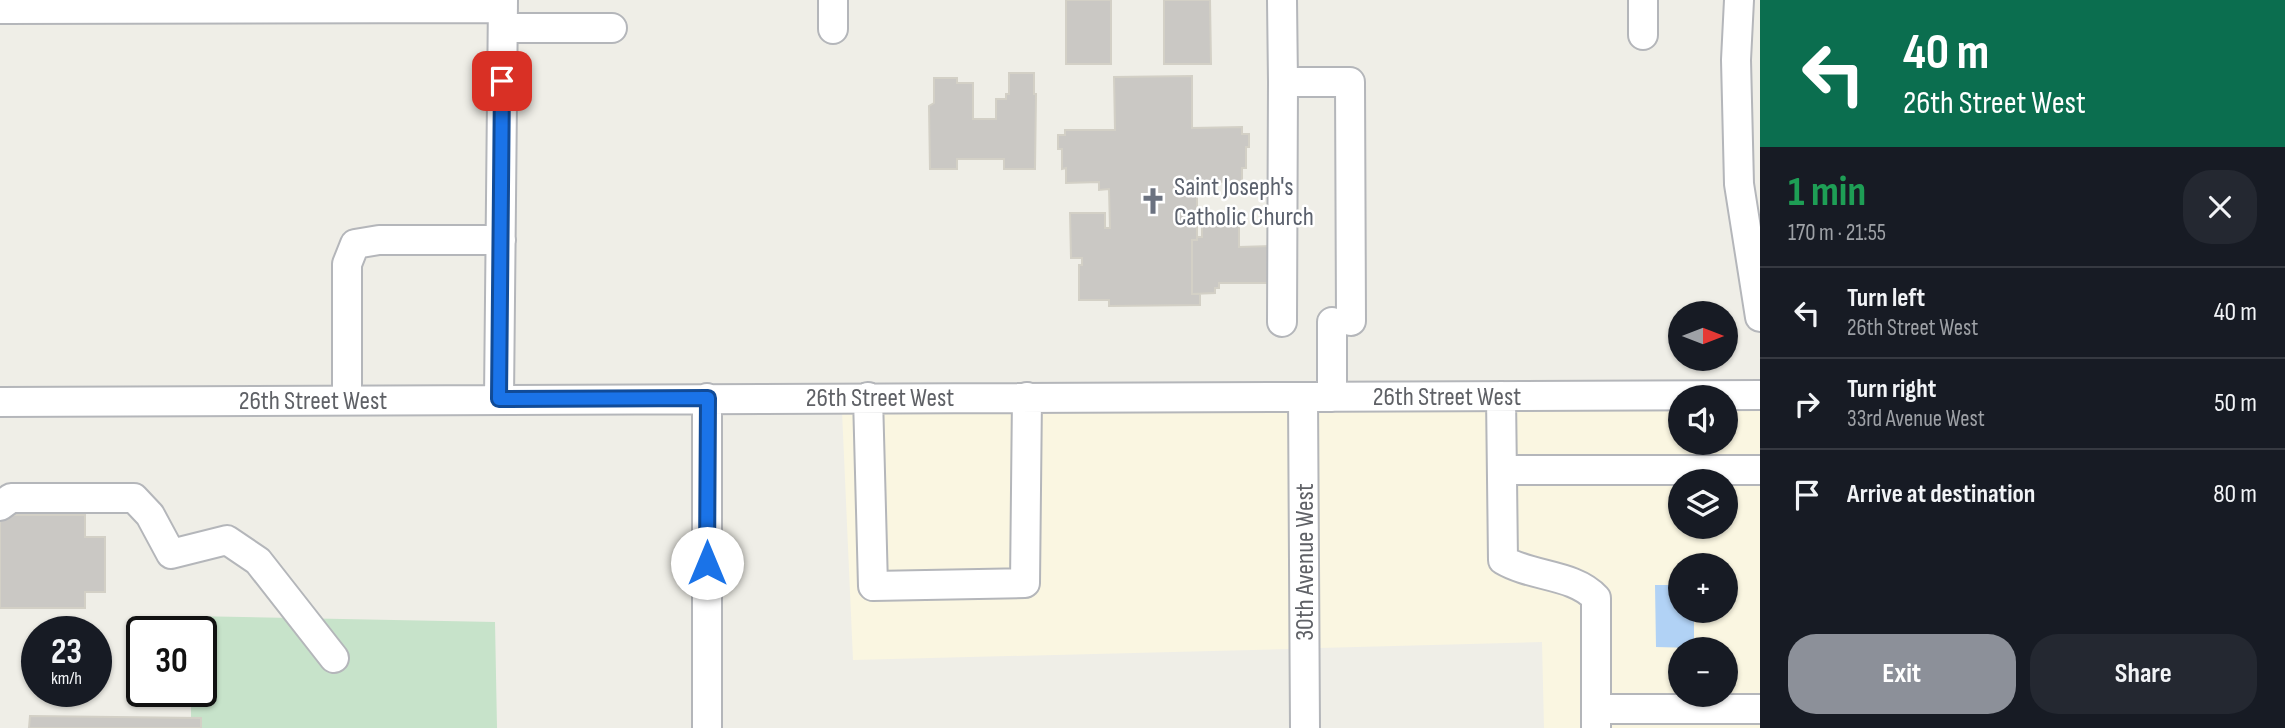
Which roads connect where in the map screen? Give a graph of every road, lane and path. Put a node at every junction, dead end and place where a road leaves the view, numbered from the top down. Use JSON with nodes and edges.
{"nodes":[{"id":1,"x":833,"y":0,"type":"edge"},
{"id":2,"x":1282,"y":0,"type":"edge"},
{"id":3,"x":1643,"y":0,"type":"edge"},
{"id":4,"x":1739,"y":0,"type":"edge"},
{"id":5,"x":0,"y":9,"type":"edge"},
{"id":6,"x":503,"y":12,"type":"edge"},
{"id":7,"x":612,"y":28,"type":"dead end"},
{"id":8,"x":833,"y":29,"type":"dead end"},
{"id":9,"x":1643,"y":34,"type":"dead end"},
{"id":10,"x":1283,"y":82,"type":"junction"},
{"id":11,"x":1749,"y":149,"type":"edge"},
{"id":12,"x":501,"y":240,"type":"junction"},
{"id":13,"x":1760,"y":317,"type":"edge"},
{"id":14,"x":1282,"y":322,"type":"dead end"},
{"id":15,"x":1760,"y":395,"type":"edge"},
{"id":16,"x":1501,"y":396,"type":"junction"},
{"id":17,"x":868,"y":397,"type":"junction"},
{"id":18,"x":1027,"y":397,"type":"junction"},
{"id":19,"x":1303,"y":397,"type":"junction"},
{"id":20,"x":1332,"y":397,"type":"junction"},
{"id":21,"x":708,"y":398,"type":"junction"},
{"id":22,"x":499,"y":399,"type":"junction"},
{"id":23,"x":347,"y":400,"type":"junction"},
{"id":24,"x":0,"y":402,"type":"edge"},
{"id":25,"x":1502,"y":470,"type":"junction"},
{"id":26,"x":1760,"y":470,"type":"edge"},
{"id":27,"x":0,"y":506,"type":"edge"},
{"id":28,"x":334,"y":658,"type":"dead end"},
{"id":29,"x":1760,"y":709,"type":"edge"},
{"id":30,"x":1596,"y":719,"type":"edge"},
{"id":31,"x":707,"y":728,"type":"edge"},
{"id":32,"x":1305,"y":728,"type":"edge"}],
"edges":[{"from":1,"to":8,"type":"street"},
{"from":2,"to":10,"type":"street"},
{"from":3,"to":9,"type":"street"},
{"from":4,"to":11,"type":"street"},
{"from":5,"to":6,"type":"street"},
{"from":6,"to":7,"type":"street"},
{"from":6,"to":12,"type":"street"},
{"from":10,"to":14,"type":"street"},
{"from":10,"to":20,"type":"street"},
{"from":11,"to":13,"type":"street"},
{"from":12,"to":22,"type":"street"},
{"from":12,"to":23,"type":"street"},
{"from":15,"to":16,"type":"street","name":"26th Street West"},
{"from":16,"to":20,"type":"street","name":"26th Street West"},
{"from":16,"to":25,"type":"street"},
{"from":17,"to":18,"type":"street","name":"26th Street West"},
{"from":17,"to":18,"type":"street"},
{"from":17,"to":21,"type":"street","name":"26th Street West"},
{"from":18,"to":19,"type":"street","name":"26th Street West"},
{"from":19,"to":20,"type":"street","name":"26th Street West"},
{"from":19,"to":32,"type":"street","name":"30th Avenue West"},
{"from":21,"to":22,"type":"street","name":"26th Street West"},
{"from":21,"to":31,"type":"street"},
{"from":22,"to":23,"type":"street","name":"26th Street West"},
{"from":23,"to":24,"type":"street","name":"26th Street West"},
{"from":25,"to":26,"type":"street"},
{"from":25,"to":30,"type":"street"},
{"from":27,"to":28,"type":"street"},
{"from":29,"to":30,"type":"street"}]}
